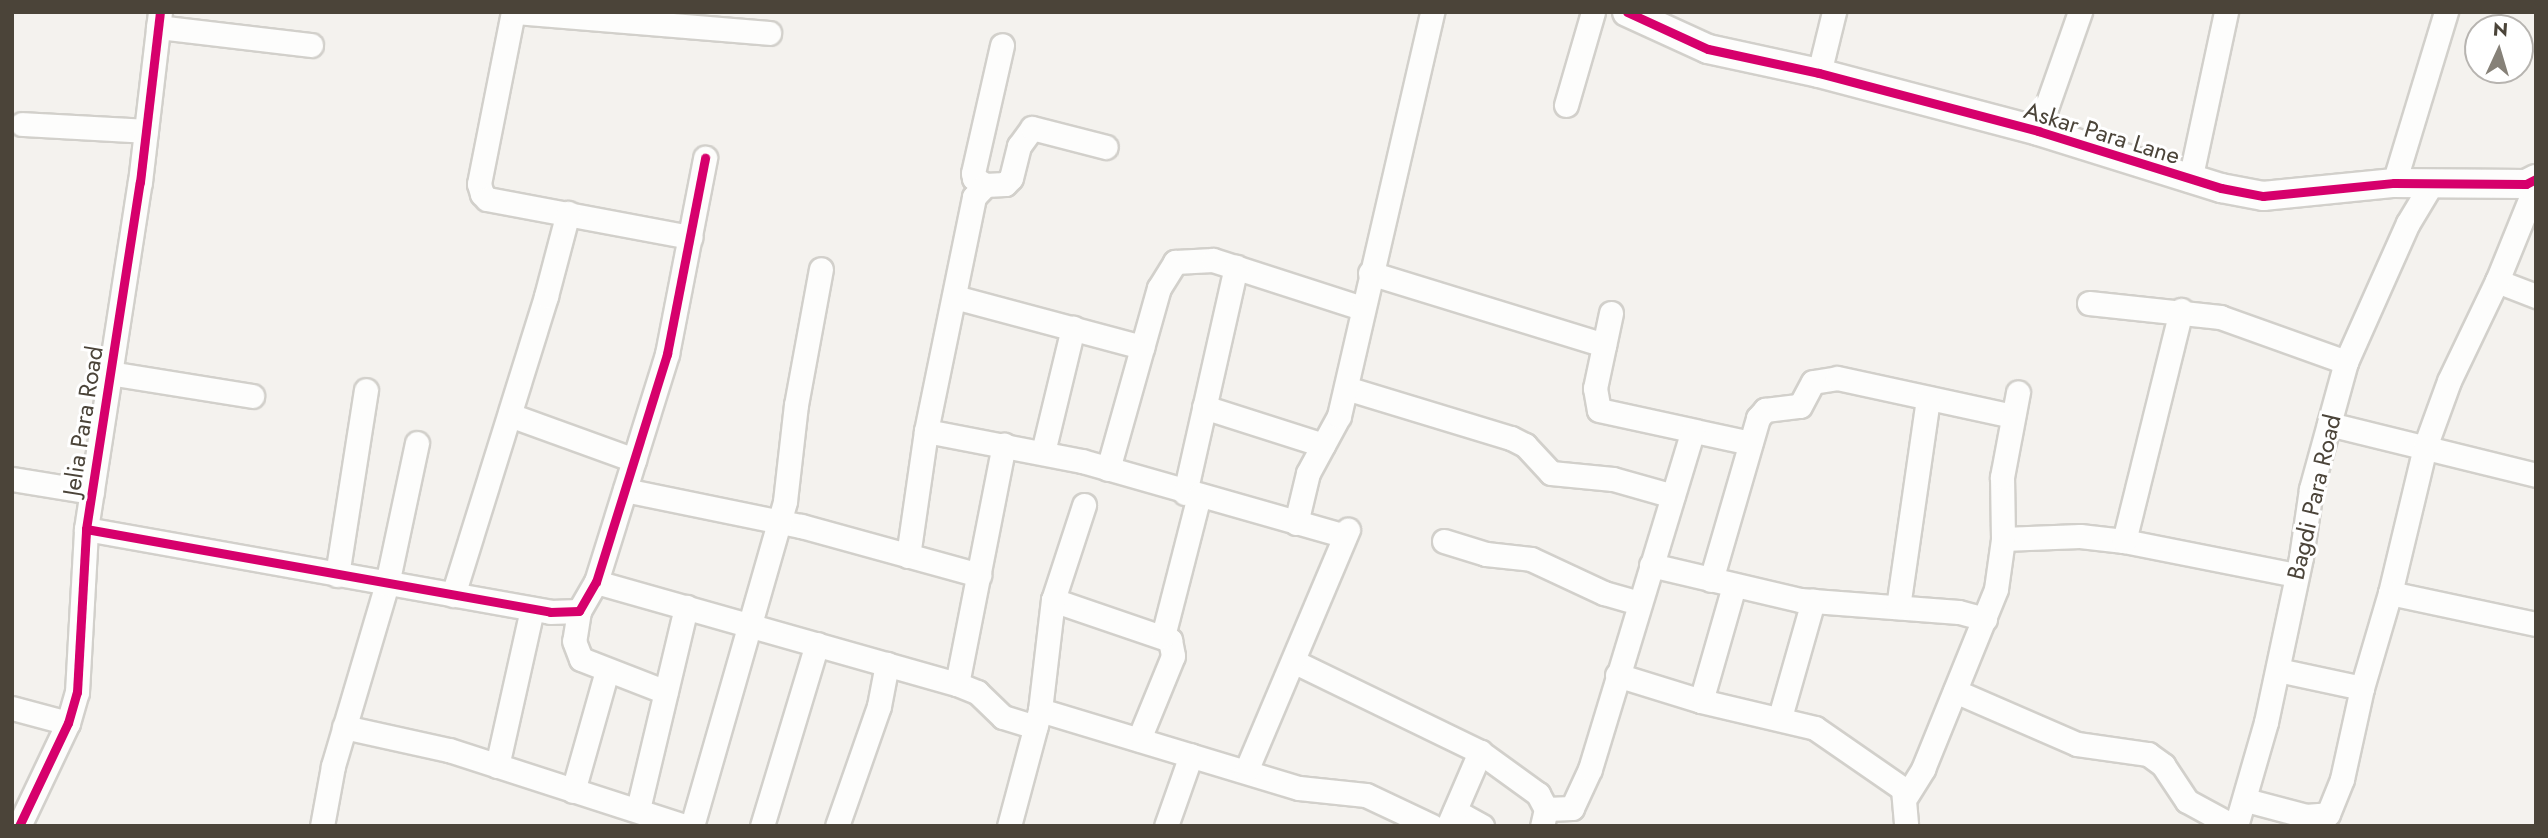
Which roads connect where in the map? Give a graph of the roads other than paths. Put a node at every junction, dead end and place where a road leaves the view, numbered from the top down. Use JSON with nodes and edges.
{"nodes":[{"id":1,"x":514,"y":12,"type":"edge"},
{"id":2,"x":1432,"y":12,"type":"edge"},
{"id":3,"x":1593,"y":12,"type":"edge"},
{"id":4,"x":1834,"y":12,"type":"edge"},
{"id":5,"x":2080,"y":12,"type":"edge"},
{"id":6,"x":2226,"y":12,"type":"edge"},
{"id":7,"x":2446,"y":12,"type":"edge"},
{"id":8,"x":1632,"y":13,"type":"edge"},
{"id":9,"x":159,"y":19,"type":"edge"},
{"id":10,"x":769,"y":33,"type":"dead end"},
{"id":11,"x":311,"y":45,"type":"dead end"},
{"id":12,"x":1002,"y":45,"type":"dead end"},
{"id":13,"x":1819,"y":73,"type":"junction"},
{"id":14,"x":1566,"y":105,"type":"dead end"},
{"id":15,"x":22,"y":124,"type":"dead end"},
{"id":16,"x":146,"y":131,"type":"junction"},
{"id":17,"x":2038,"y":131,"type":"junction"},
{"id":18,"x":1106,"y":148,"type":"dead end"},
{"id":19,"x":705,"y":158,"type":"dead end"},
{"id":20,"x":2536,"y":179,"type":"edge"},
{"id":21,"x":2190,"y":180,"type":"junction"},
{"id":22,"x":2395,"y":183,"type":"junction"},
{"id":23,"x":2432,"y":183,"type":"junction"},
{"id":24,"x":985,"y":185,"type":"junction"},
{"id":25,"x":2536,"y":185,"type":"edge"},
{"id":26,"x":568,"y":213,"type":"junction"},
{"id":27,"x":690,"y":237,"type":"junction"},
{"id":28,"x":1236,"y":267,"type":"junction"},
{"id":29,"x":821,"y":269,"type":"dead end"},
{"id":30,"x":1370,"y":273,"type":"junction"},
{"id":31,"x":2497,"y":281,"type":"junction"},
{"id":32,"x":955,"y":296,"type":"junction"},
{"id":33,"x":2536,"y":296,"type":"edge"},
{"id":34,"x":2089,"y":303,"type":"dead end"},
{"id":35,"x":1363,"y":308,"type":"junction"},
{"id":36,"x":2181,"y":310,"type":"junction"},
{"id":37,"x":1611,"y":313,"type":"dead end"},
{"id":38,"x":1073,"y":328,"type":"junction"},
{"id":39,"x":1604,"y":345,"type":"junction"},
{"id":40,"x":1142,"y":347,"type":"junction"},
{"id":41,"x":2346,"y":362,"type":"junction"},
{"id":42,"x":109,"y":373,"type":"junction"},
{"id":43,"x":1346,"y":388,"type":"junction"},
{"id":44,"x":366,"y":390,"type":"dead end"},
{"id":45,"x":2018,"y":392,"type":"dead end"},
{"id":46,"x":252,"y":396,"type":"dead end"},
{"id":47,"x":1928,"y":398,"type":"junction"},
{"id":48,"x":1204,"y":407,"type":"junction"},
{"id":49,"x":510,"y":415,"type":"junction"},
{"id":50,"x":2014,"y":416,"type":"junction"},
{"id":51,"x":2329,"y":425,"type":"junction"},
{"id":52,"x":926,"y":431,"type":"junction"},
{"id":53,"x":1693,"y":431,"type":"junction"},
{"id":54,"x":417,"y":443,"type":"dead end"},
{"id":55,"x":1750,"y":443,"type":"junction"},
{"id":56,"x":1004,"y":445,"type":"junction"},
{"id":57,"x":1323,"y":445,"type":"junction"},
{"id":58,"x":2425,"y":447,"type":"junction"},
{"id":59,"x":1043,"y":452,"type":"junction"},
{"id":60,"x":634,"y":460,"type":"junction"},
{"id":61,"x":1108,"y":469,"type":"junction"},
{"id":62,"x":2536,"y":475,"type":"edge"},
{"id":63,"x":12,"y":479,"type":"edge"},
{"id":64,"x":625,"y":490,"type":"junction"},
{"id":65,"x":92,"y":492,"type":"junction"},
{"id":66,"x":1192,"y":495,"type":"junction"},
{"id":67,"x":1673,"y":496,"type":"junction"},
{"id":68,"x":1084,"y":505,"type":"dead end"},
{"id":69,"x":780,"y":521,"type":"junction"},
{"id":70,"x":1296,"y":523,"type":"junction"},
{"id":71,"x":86,"y":529,"type":"junction"},
{"id":72,"x":2003,"y":539,"type":"junction"},
{"id":73,"x":1444,"y":541,"type":"dead end"},
{"id":74,"x":2124,"y":541,"type":"junction"},
{"id":75,"x":908,"y":556,"type":"junction"},
{"id":76,"x":1651,"y":565,"type":"junction"},
{"id":77,"x":337,"y":575,"type":"junction"},
{"id":78,"x":979,"y":575,"type":"junction"},
{"id":79,"x":2296,"y":575,"type":"junction"},
{"id":80,"x":1711,"y":580,"type":"junction"},
{"id":81,"x":596,"y":582,"type":"junction"},
{"id":82,"x":387,"y":584,"type":"junction"},
{"id":83,"x":1734,"y":586,"type":"junction"},
{"id":84,"x":2390,"y":593,"type":"junction"},
{"id":85,"x":453,"y":595,"type":"junction"},
{"id":86,"x":1053,"y":600,"type":"junction"},
{"id":87,"x":1813,"y":601,"type":"junction"},
{"id":88,"x":1639,"y":603,"type":"junction"},
{"id":89,"x":686,"y":607,"type":"junction"},
{"id":90,"x":1898,"y":607,"type":"junction"},
{"id":91,"x":532,"y":609,"type":"junction"},
{"id":92,"x":579,"y":611,"type":"junction"},
{"id":93,"x":1985,"y":619,"type":"junction"},
{"id":94,"x":2536,"y":624,"type":"edge"},
{"id":95,"x":751,"y":626,"type":"junction"},
{"id":96,"x":1163,"y":636,"type":"junction"},
{"id":97,"x":817,"y":644,"type":"junction"},
{"id":98,"x":1295,"y":662,"type":"junction"},
{"id":99,"x":887,"y":664,"type":"junction"},
{"id":100,"x":2278,"y":670,"type":"junction"},
{"id":101,"x":607,"y":671,"type":"junction"},
{"id":102,"x":1617,"y":675,"type":"junction"},
{"id":103,"x":957,"y":684,"type":"junction"},
{"id":104,"x":2362,"y":688,"type":"junction"},
{"id":105,"x":1955,"y":691,"type":"junction"},
{"id":106,"x":666,"y":692,"type":"junction"},
{"id":107,"x":1701,"y":701,"type":"junction"},
{"id":108,"x":12,"y":708,"type":"edge"},
{"id":109,"x":1780,"y":717,"type":"junction"},
{"id":110,"x":1037,"y":719,"type":"junction"},
{"id":111,"x":68,"y":723,"type":"junction"},
{"id":112,"x":344,"y":727,"type":"junction"},
{"id":113,"x":1139,"y":739,"type":"junction"},
{"id":114,"x":1480,"y":752,"type":"junction"},
{"id":115,"x":1191,"y":755,"type":"junction"},
{"id":116,"x":497,"y":766,"type":"junction"},
{"id":117,"x":1246,"y":771,"type":"junction"},
{"id":118,"x":573,"y":791,"type":"junction"},
{"id":119,"x":1907,"y":795,"type":"junction"},
{"id":120,"x":2246,"y":800,"type":"junction"},
{"id":121,"x":638,"y":809,"type":"junction"},
{"id":122,"x":1544,"y":817,"type":"edge"},
{"id":123,"x":1451,"y":818,"type":"edge"},
{"id":124,"x":19,"y":826,"type":"edge"},
{"id":125,"x":322,"y":826,"type":"edge"},
{"id":126,"x":685,"y":826,"type":"edge"},
{"id":127,"x":692,"y":826,"type":"edge"},
{"id":128,"x":762,"y":826,"type":"edge"},
{"id":129,"x":837,"y":826,"type":"edge"},
{"id":130,"x":1009,"y":826,"type":"edge"},
{"id":131,"x":1166,"y":826,"type":"edge"},
{"id":132,"x":1432,"y":826,"type":"edge"},
{"id":133,"x":1482,"y":826,"type":"edge"},
{"id":134,"x":1906,"y":826,"type":"edge"},
{"id":135,"x":2234,"y":826,"type":"edge"}],
"edges":[{"from":1,"to":10,"type":"street"},
{"from":1,"to":26,"type":"street"},
{"from":2,"to":30,"type":"street"},
{"from":3,"to":14,"type":"street"},
{"from":4,"to":13,"type":"street"},
{"from":5,"to":17,"type":"street"},
{"from":6,"to":21,"type":"street"},
{"from":7,"to":22,"type":"street"},
{"from":8,"to":13,"type":"street","name":"Askar Para Lane"},
{"from":9,"to":11,"type":"street"},
{"from":9,"to":16,"type":"street","name":"Jelia Para Road"},
{"from":12,"to":24,"type":"street"},
{"from":13,"to":17,"type":"street","name":"Askar Para Lane"},
{"from":15,"to":16,"type":"street"},
{"from":16,"to":42,"type":"street","name":"Jelia Para Road"},
{"from":17,"to":21,"type":"street","name":"Askar Para Lane"},
{"from":18,"to":24,"type":"street"},
{"from":19,"to":27,"type":"street"},
{"from":20,"to":23,"type":"street","name":"Askar Para Lane"},
{"from":21,"to":22,"type":"street","name":"Askar Para Lane"},
{"from":22,"to":23,"type":"street","name":"Askar Para Lane"},
{"from":23,"to":41,"type":"street","name":"Bagdi Para Road"},
{"from":24,"to":32,"type":"street"},
{"from":25,"to":31,"type":"street"},
{"from":26,"to":27,"type":"street"},
{"from":26,"to":49,"type":"street"},
{"from":27,"to":60,"type":"street"},
{"from":28,"to":35,"type":"street"},
{"from":28,"to":40,"type":"street"},
{"from":28,"to":48,"type":"street"},
{"from":29,"to":69,"type":"street"},
{"from":30,"to":35,"type":"street"},
{"from":30,"to":39,"type":"street"},
{"from":31,"to":33,"type":"street"},
{"from":31,"to":58,"type":"street"},
{"from":32,"to":38,"type":"street"},
{"from":32,"to":52,"type":"street"},
{"from":34,"to":36,"type":"street"},
{"from":35,"to":43,"type":"street"},
{"from":36,"to":41,"type":"street"},
{"from":36,"to":74,"type":"street"},
{"from":37,"to":39,"type":"street"},
{"from":38,"to":40,"type":"street"},
{"from":38,"to":59,"type":"street"},
{"from":39,"to":53,"type":"street"},
{"from":40,"to":61,"type":"street"},
{"from":41,"to":51,"type":"street","name":"Bagdi Para Road"},
{"from":42,"to":46,"type":"street"},
{"from":42,"to":65,"type":"street","name":"Jelia Para Road"},
{"from":43,"to":57,"type":"street"},
{"from":43,"to":67,"type":"street"},
{"from":44,"to":77,"type":"street"},
{"from":45,"to":50,"type":"street"},
{"from":47,"to":50,"type":"street"},
{"from":47,"to":55,"type":"street"},
{"from":47,"to":90,"type":"street"},
{"from":48,"to":57,"type":"street"},
{"from":48,"to":66,"type":"street"},
{"from":49,"to":60,"type":"street"},
{"from":49,"to":85,"type":"street"},
{"from":50,"to":72,"type":"street"},
{"from":51,"to":58,"type":"street"},
{"from":51,"to":79,"type":"street","name":"Bagdi Para Road"},
{"from":52,"to":56,"type":"street"},
{"from":52,"to":75,"type":"street"},
{"from":53,"to":55,"type":"street"},
{"from":53,"to":67,"type":"street"},
{"from":54,"to":82,"type":"street"},
{"from":55,"to":80,"type":"street"},
{"from":56,"to":59,"type":"street"},
{"from":56,"to":78,"type":"street"},
{"from":57,"to":70,"type":"street"},
{"from":58,"to":62,"type":"street"},
{"from":58,"to":84,"type":"street"},
{"from":59,"to":61,"type":"street"},
{"from":60,"to":64,"type":"street"},
{"from":61,"to":66,"type":"street"},
{"from":63,"to":65,"type":"street"},
{"from":64,"to":69,"type":"street"},
{"from":64,"to":81,"type":"street"},
{"from":65,"to":71,"type":"street","name":"Jelia Para Road"},
{"from":66,"to":70,"type":"street"},
{"from":66,"to":96,"type":"street"},
{"from":67,"to":76,"type":"street"},
{"from":68,"to":86,"type":"street"},
{"from":69,"to":75,"type":"street"},
{"from":69,"to":95,"type":"street"},
{"from":70,"to":98,"type":"street"},
{"from":71,"to":77,"type":"street"},
{"from":71,"to":111,"type":"street","name":"Jelia Para Road"},
{"from":72,"to":74,"type":"street"},
{"from":72,"to":93,"type":"street"},
{"from":73,"to":88,"type":"street"},
{"from":74,"to":79,"type":"street"},
{"from":75,"to":78,"type":"street"},
{"from":76,"to":80,"type":"street"},
{"from":76,"to":88,"type":"street"},
{"from":77,"to":82,"type":"street"},
{"from":78,"to":103,"type":"street"},
{"from":79,"to":100,"type":"street","name":"Bagdi Para Road"},
{"from":80,"to":83,"type":"street"},
{"from":81,"to":89,"type":"street"},
{"from":81,"to":92,"type":"street"},
{"from":82,"to":85,"type":"street"},
{"from":82,"to":112,"type":"street"},
{"from":83,"to":87,"type":"street"},
{"from":83,"to":107,"type":"street"},
{"from":84,"to":94,"type":"street"},
{"from":84,"to":104,"type":"street"},
{"from":85,"to":91,"type":"street"},
{"from":86,"to":96,"type":"street"},
{"from":86,"to":110,"type":"street"},
{"from":87,"to":90,"type":"street"},
{"from":87,"to":109,"type":"street"},
{"from":88,"to":102,"type":"street"},
{"from":89,"to":95,"type":"street"},
{"from":89,"to":106,"type":"street"},
{"from":90,"to":93,"type":"street"},
{"from":91,"to":92,"type":"street"},
{"from":91,"to":116,"type":"street"},
{"from":92,"to":101,"type":"street"},
{"from":93,"to":105,"type":"street"},
{"from":95,"to":97,"type":"street"},
{"from":95,"to":127,"type":"street"},
{"from":96,"to":113,"type":"street"},
{"from":97,"to":99,"type":"street"},
{"from":97,"to":128,"type":"street"},
{"from":98,"to":114,"type":"street"},
{"from":98,"to":117,"type":"street"},
{"from":99,"to":103,"type":"street"},
{"from":99,"to":129,"type":"street"},
{"from":100,"to":104,"type":"street"},
{"from":100,"to":120,"type":"street","name":"Bagdi Para Road"},
{"from":101,"to":106,"type":"street"},
{"from":101,"to":118,"type":"street"},
{"from":102,"to":107,"type":"street"},
{"from":102,"to":122,"type":"street"},
{"from":103,"to":110,"type":"street"},
{"from":104,"to":120,"type":"street"},
{"from":105,"to":119,"type":"street"},
{"from":105,"to":135,"type":"street"},
{"from":106,"to":121,"type":"street"},
{"from":107,"to":109,"type":"street"},
{"from":108,"to":111,"type":"street"},
{"from":109,"to":119,"type":"street"},
{"from":110,"to":113,"type":"street"},
{"from":110,"to":130,"type":"street"},
{"from":111,"to":124,"type":"street","name":"Jelia Para Road"},
{"from":112,"to":116,"type":"street"},
{"from":112,"to":125,"type":"street"},
{"from":113,"to":115,"type":"street"},
{"from":114,"to":122,"type":"street"},
{"from":114,"to":123,"type":"street"},
{"from":115,"to":117,"type":"street"},
{"from":115,"to":131,"type":"street"},
{"from":116,"to":118,"type":"street"},
{"from":117,"to":132,"type":"street"},
{"from":118,"to":121,"type":"street"},
{"from":119,"to":134,"type":"street"},
{"from":120,"to":135,"type":"street","name":"Bagdi Para Road"},
{"from":121,"to":126,"type":"street"},
{"from":123,"to":133,"type":"street"}]}
